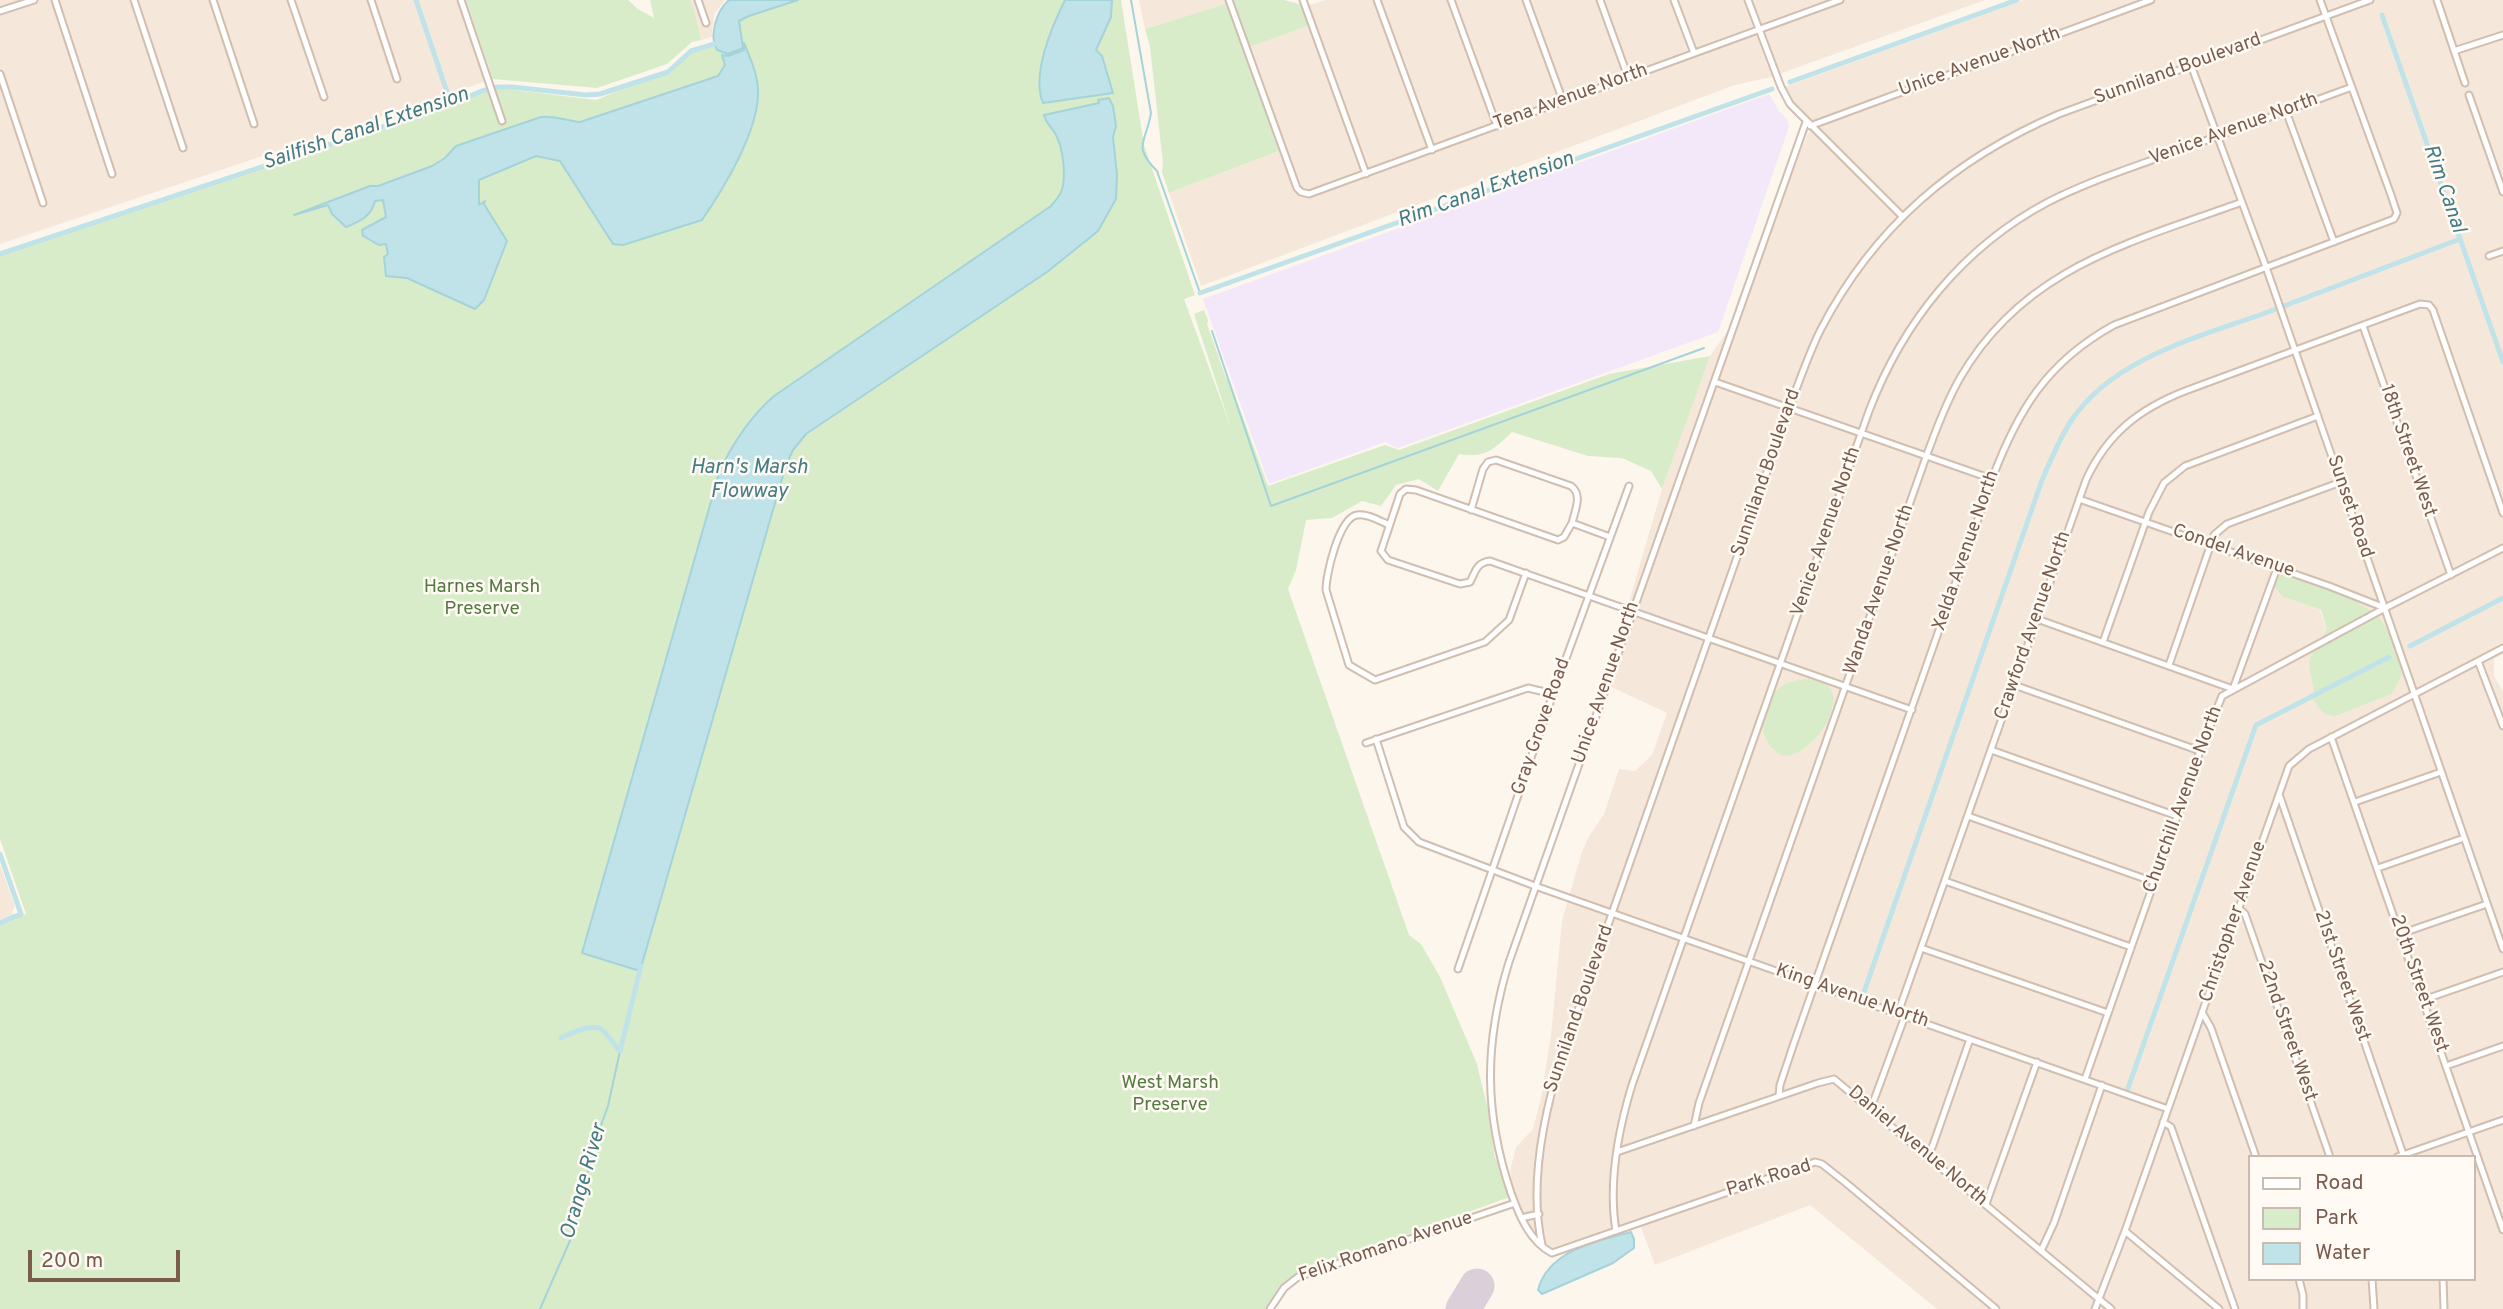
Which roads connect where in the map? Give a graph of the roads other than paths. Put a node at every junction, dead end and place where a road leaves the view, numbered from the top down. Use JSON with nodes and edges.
{"nodes":[{"id":1,"x":34,"y":0,"type":"edge"},
{"id":2,"x":55,"y":0,"type":"edge"},
{"id":3,"x":134,"y":0,"type":"edge"},
{"id":4,"x":213,"y":0,"type":"edge"},
{"id":5,"x":291,"y":0,"type":"edge"},
{"id":6,"x":371,"y":0,"type":"edge"},
{"id":7,"x":461,"y":0,"type":"edge"},
{"id":8,"x":698,"y":0,"type":"edge"},
{"id":9,"x":1229,"y":0,"type":"edge"},
{"id":10,"x":1303,"y":0,"type":"edge"},
{"id":11,"x":1377,"y":0,"type":"edge"},
{"id":12,"x":1451,"y":0,"type":"edge"},
{"id":13,"x":1526,"y":0,"type":"edge"},
{"id":14,"x":1600,"y":0,"type":"edge"},
{"id":15,"x":1674,"y":0,"type":"edge"},
{"id":16,"x":1748,"y":0,"type":"edge"},
{"id":17,"x":1840,"y":0,"type":"edge"},
{"id":18,"x":2151,"y":0,"type":"edge"},
{"id":19,"x":2320,"y":0,"type":"edge"},
{"id":20,"x":2370,"y":0,"type":"edge"},
{"id":21,"x":2437,"y":0,"type":"edge"},
{"id":22,"x":1824,"y":3,"type":"edge"},
{"id":23,"x":0,"y":11,"type":"edge"},
{"id":24,"x":2326,"y":16,"type":"junction"},
{"id":25,"x":706,"y":23,"type":"dead end"},
{"id":26,"x":1759,"y":30,"type":"junction"},
{"id":27,"x":2503,"y":34,"type":"edge"},
{"id":28,"x":2454,"y":51,"type":"junction"},
{"id":29,"x":1694,"y":53,"type":"junction"},
{"id":30,"x":2191,"y":65,"type":"junction"},
{"id":31,"x":0,"y":74,"type":"edge"},
{"id":32,"x":1628,"y":77,"type":"junction"},
{"id":33,"x":397,"y":79,"type":"dead end"},
{"id":34,"x":2465,"y":83,"type":"dead end"},
{"id":35,"x":2351,"y":87,"type":"junction"},
{"id":36,"x":2469,"y":95,"type":"dead end"},
{"id":37,"x":324,"y":97,"type":"dead end"},
{"id":38,"x":1563,"y":102,"type":"junction"},
{"id":39,"x":2286,"y":111,"type":"junction"},
{"id":40,"x":502,"y":121,"type":"dead end"},
{"id":41,"x":254,"y":124,"type":"dead end"},
{"id":42,"x":1808,"y":124,"type":"junction"},
{"id":43,"x":1497,"y":126,"type":"junction"},
{"id":44,"x":2218,"y":136,"type":"junction"},
{"id":45,"x":183,"y":148,"type":"dead end"},
{"id":46,"x":1432,"y":150,"type":"junction"},
{"id":47,"x":112,"y":174,"type":"dead end"},
{"id":48,"x":1366,"y":174,"type":"junction"},
{"id":49,"x":2503,"y":192,"type":"edge"},
{"id":50,"x":2242,"y":202,"type":"junction"},
{"id":51,"x":43,"y":203,"type":"dead end"},
{"id":52,"x":1902,"y":216,"type":"junction"},
{"id":53,"x":2334,"y":242,"type":"junction"},
{"id":54,"x":2503,"y":251,"type":"edge"},
{"id":55,"x":2489,"y":256,"type":"dead end"},
{"id":56,"x":2266,"y":267,"type":"junction"},
{"id":57,"x":2363,"y":326,"type":"junction"},
{"id":58,"x":2295,"y":351,"type":"junction"},
{"id":59,"x":1715,"y":382,"type":"junction"},
{"id":60,"x":1789,"y":409,"type":"junction"},
{"id":61,"x":2318,"y":416,"type":"junction"},
{"id":62,"x":1861,"y":434,"type":"junction"},
{"id":63,"x":1927,"y":457,"type":"junction"},
{"id":64,"x":1992,"y":479,"type":"junction"},
{"id":65,"x":2341,"y":482,"type":"junction"},
{"id":66,"x":1629,"y":486,"type":"dead end"},
{"id":67,"x":2079,"y":499,"type":"junction"},
{"id":68,"x":1471,"y":510,"type":"junction"},
{"id":69,"x":2503,"y":513,"type":"edge"},
{"id":70,"x":2146,"y":521,"type":"junction"},
{"id":71,"x":1572,"y":523,"type":"junction"},
{"id":72,"x":1389,"y":524,"type":"junction"},
{"id":73,"x":1610,"y":537,"type":"junction"},
{"id":74,"x":2211,"y":545,"type":"junction"},
{"id":75,"x":2503,"y":548,"type":"edge"},
{"id":76,"x":2277,"y":568,"type":"junction"},
{"id":77,"x":1525,"y":573,"type":"junction"},
{"id":78,"x":2451,"y":575,"type":"junction"},
{"id":79,"x":1589,"y":595,"type":"junction"},
{"id":80,"x":2385,"y":608,"type":"junction"},
{"id":81,"x":1632,"y":611,"type":"junction"},
{"id":82,"x":2037,"y":619,"type":"junction"},
{"id":83,"x":1709,"y":638,"type":"junction"},
{"id":84,"x":2103,"y":642,"type":"junction"},
{"id":85,"x":2503,"y":648,"type":"edge"},
{"id":86,"x":2478,"y":661,"type":"junction"},
{"id":87,"x":1781,"y":663,"type":"junction"},
{"id":88,"x":2169,"y":665,"type":"junction"},
{"id":89,"x":2014,"y":685,"type":"junction"},
{"id":90,"x":1846,"y":688,"type":"junction"},
{"id":91,"x":2233,"y":689,"type":"junction"},
{"id":92,"x":1553,"y":694,"type":"junction"},
{"id":93,"x":2414,"y":694,"type":"junction"},
{"id":94,"x":1912,"y":710,"type":"junction"},
{"id":95,"x":2503,"y":726,"type":"edge"},
{"id":96,"x":2331,"y":737,"type":"junction"},
{"id":97,"x":1376,"y":739,"type":"junction"},
{"id":98,"x":1366,"y":743,"type":"dead end"},
{"id":99,"x":1991,"y":750,"type":"junction"},
{"id":100,"x":2200,"y":751,"type":"junction"},
{"id":101,"x":2441,"y":772,"type":"junction"},
{"id":102,"x":2278,"y":794,"type":"junction"},
{"id":103,"x":2355,"y":802,"type":"junction"},
{"id":104,"x":1968,"y":816,"type":"junction"},
{"id":105,"x":2177,"y":816,"type":"junction"},
{"id":106,"x":2464,"y":838,"type":"junction"},
{"id":107,"x":2378,"y":868,"type":"junction"},
{"id":108,"x":1493,"y":871,"type":"junction"},
{"id":109,"x":1945,"y":881,"type":"junction"},
{"id":110,"x":2154,"y":882,"type":"junction"},
{"id":111,"x":1535,"y":886,"type":"junction"},
{"id":112,"x":2487,"y":904,"type":"junction"},
{"id":113,"x":2238,"y":908,"type":"junction"},
{"id":114,"x":1612,"y":912,"type":"junction"},
{"id":115,"x":2400,"y":934,"type":"junction"},
{"id":116,"x":1684,"y":938,"type":"junction"},
{"id":117,"x":2131,"y":947,"type":"junction"},
{"id":118,"x":1921,"y":948,"type":"junction"},
{"id":119,"x":2503,"y":949,"type":"edge"},
{"id":120,"x":1750,"y":961,"type":"junction"},
{"id":121,"x":1458,"y":969,"type":"dead end"},
{"id":122,"x":2503,"y":972,"type":"edge"},
{"id":123,"x":1815,"y":984,"type":"junction"},
{"id":124,"x":2423,"y":1000,"type":"junction"},
{"id":125,"x":2202,"y":1012,"type":"junction"},
{"id":126,"x":2108,"y":1013,"type":"junction"},
{"id":127,"x":1902,"y":1015,"type":"junction"},
{"id":128,"x":1970,"y":1039,"type":"junction"},
{"id":129,"x":2503,"y":1046,"type":"edge"},
{"id":130,"x":2037,"y":1062,"type":"junction"},
{"id":131,"x":2446,"y":1066,"type":"junction"},
{"id":132,"x":2085,"y":1079,"type":"junction"},
{"id":133,"x":2102,"y":1085,"type":"junction"},
{"id":134,"x":1779,"y":1096,"type":"junction"},
{"id":135,"x":1871,"y":1108,"type":"junction"},
{"id":136,"x":2168,"y":1109,"type":"junction"},
{"id":137,"x":2503,"y":1120,"type":"edge"},
{"id":138,"x":2163,"y":1122,"type":"junction"},
{"id":139,"x":1694,"y":1126,"type":"junction"},
{"id":140,"x":2469,"y":1132,"type":"junction"},
{"id":141,"x":1617,"y":1152,"type":"junction"},
{"id":142,"x":2255,"y":1155,"type":"edge"},
{"id":143,"x":2329,"y":1155,"type":"edge"},
{"id":144,"x":2401,"y":1155,"type":"edge"},
{"id":145,"x":2404,"y":1155,"type":"edge"},
{"id":146,"x":1927,"y":1156,"type":"junction"},
{"id":147,"x":1515,"y":1203,"type":"junction"},
{"id":148,"x":1986,"y":1204,"type":"junction"},
{"id":149,"x":1539,"y":1214,"type":"junction"},
{"id":150,"x":1521,"y":1218,"type":"junction"},
{"id":151,"x":2503,"y":1230,"type":"edge"},
{"id":152,"x":1616,"y":1231,"type":"junction"},
{"id":153,"x":2125,"y":1231,"type":"junction"},
{"id":154,"x":1543,"y":1248,"type":"junction"},
{"id":155,"x":2041,"y":1251,"type":"junction"},
{"id":156,"x":2299,"y":1281,"type":"edge"},
{"id":157,"x":2372,"y":1281,"type":"edge"},
{"id":158,"x":2443,"y":1281,"type":"edge"},
{"id":159,"x":2100,"y":1300,"type":"junction"},
{"id":160,"x":1270,"y":1309,"type":"edge"},
{"id":161,"x":1996,"y":1309,"type":"edge"},
{"id":162,"x":2095,"y":1309,"type":"edge"},
{"id":163,"x":2111,"y":1309,"type":"edge"},
{"id":164,"x":2219,"y":1309,"type":"edge"},
{"id":165,"x":2235,"y":1309,"type":"edge"},
{"id":166,"x":2303,"y":1309,"type":"edge"},
{"id":167,"x":2374,"y":1309,"type":"edge"},
{"id":168,"x":2444,"y":1309,"type":"edge"}],
"edges":[{"from":1,"to":23,"type":"street"},
{"from":2,"to":47,"type":"street"},
{"from":3,"to":45,"type":"street"},
{"from":4,"to":41,"type":"street"},
{"from":5,"to":37,"type":"street"},
{"from":6,"to":33,"type":"street"},
{"from":7,"to":40,"type":"street"},
{"from":8,"to":25,"type":"street"},
{"from":9,"to":48,"type":"street","name":"Tena Avenue North"},
{"from":10,"to":48,"type":"street"},
{"from":11,"to":46,"type":"street"},
{"from":12,"to":43,"type":"street"},
{"from":13,"to":38,"type":"street"},
{"from":14,"to":32,"type":"street"},
{"from":15,"to":29,"type":"street"},
{"from":16,"to":26,"type":"street"},
{"from":17,"to":22,"type":"street","name":"Tena Avenue North"},
{"from":18,"to":42,"type":"street","name":"Unice Avenue North"},
{"from":19,"to":24,"type":"street"},
{"from":20,"to":24,"type":"street","name":"Sunniland Boulevard"},
{"from":21,"to":28,"type":"street"},
{"from":22,"to":26,"type":"street","name":"Tena Avenue North"},
{"from":24,"to":30,"type":"street","name":"Sunniland Boulevard"},
{"from":24,"to":35,"type":"street"},
{"from":26,"to":29,"type":"street","name":"Tena Avenue North"},
{"from":26,"to":42,"type":"street"},
{"from":27,"to":28,"type":"street"},
{"from":28,"to":34,"type":"street"},
{"from":29,"to":32,"type":"street","name":"Tena Avenue North"},
{"from":30,"to":44,"type":"street","name":"Sunset Road"},
{"from":30,"to":52,"type":"street","name":"Sunniland Boulevard"},
{"from":31,"to":51,"type":"street"},
{"from":32,"to":38,"type":"street","name":"Tena Avenue North"},
{"from":35,"to":39,"type":"street","name":"Venice Avenue North"},
{"from":35,"to":53,"type":"street","name":"Xelda Avenue North"},
{"from":36,"to":49,"type":"street"},
{"from":38,"to":43,"type":"street","name":"Tena Avenue North"},
{"from":39,"to":44,"type":"street","name":"Venice Avenue North"},
{"from":39,"to":53,"type":"street"},
{"from":42,"to":52,"type":"street"},
{"from":42,"to":59,"type":"street","name":"Unice Avenue North"},
{"from":43,"to":46,"type":"street","name":"Tena Avenue North"},
{"from":44,"to":50,"type":"street","name":"Sunset Road"},
{"from":44,"to":62,"type":"street","name":"Venice Avenue North"},
{"from":46,"to":48,"type":"street","name":"Tena Avenue North"},
{"from":50,"to":56,"type":"street","name":"Sunset Road"},
{"from":50,"to":63,"type":"street","name":"Wanda Avenue North"},
{"from":52,"to":60,"type":"street","name":"Sunniland Boulevard"},
{"from":53,"to":56,"type":"street","name":"Xelda Avenue North"},
{"from":54,"to":55,"type":"street"},
{"from":56,"to":58,"type":"street","name":"Sunset Road"},
{"from":56,"to":64,"type":"street","name":"Xelda Avenue North"},
{"from":57,"to":58,"type":"street","name":"Crawford Avenue North"},
{"from":57,"to":69,"type":"street","name":"Crawford Avenue North"},
{"from":57,"to":78,"type":"street","name":"18th Street West"},
{"from":58,"to":61,"type":"street","name":"Sunset Road"},
{"from":58,"to":67,"type":"street","name":"Crawford Avenue North"},
{"from":59,"to":60,"type":"street"},
{"from":59,"to":81,"type":"street","name":"Unice Avenue North"},
{"from":60,"to":62,"type":"street"},
{"from":60,"to":83,"type":"street","name":"Sunniland Boulevard"},
{"from":61,"to":65,"type":"street","name":"Sunset Road"},
{"from":61,"to":70,"type":"street"},
{"from":62,"to":63,"type":"street"},
{"from":62,"to":87,"type":"street","name":"Venice Avenue North"},
{"from":63,"to":64,"type":"street"},
{"from":63,"to":90,"type":"street","name":"Wanda Avenue North"},
{"from":64,"to":94,"type":"street","name":"Xelda Avenue North"},
{"from":65,"to":74,"type":"street"},
{"from":65,"to":80,"type":"street","name":"Sunset Road"},
{"from":66,"to":73,"type":"street","name":"Gray Grove Road"},
{"from":67,"to":70,"type":"street","name":"Condel Avenue"},
{"from":67,"to":82,"type":"street","name":"Crawford Avenue North"},
{"from":68,"to":71,"type":"street"},
{"from":68,"to":71,"type":"street"},
{"from":68,"to":72,"type":"street"},
{"from":70,"to":74,"type":"street","name":"Condel Avenue"},
{"from":70,"to":84,"type":"street"},
{"from":71,"to":73,"type":"street"},
{"from":72,"to":77,"type":"street"},
{"from":72,"to":77,"type":"street"},
{"from":73,"to":79,"type":"street","name":"Gray Grove Road"},
{"from":74,"to":76,"type":"street","name":"Condel Avenue"},
{"from":74,"to":88,"type":"street"},
{"from":75,"to":78,"type":"street","name":"Churchill Avenue North"},
{"from":76,"to":80,"type":"street","name":"Condel Avenue"},
{"from":76,"to":91,"type":"street"},
{"from":77,"to":79,"type":"street"},
{"from":78,"to":80,"type":"street","name":"Churchill Avenue North"},
{"from":79,"to":81,"type":"street"},
{"from":79,"to":92,"type":"street","name":"Gray Grove Road"},
{"from":80,"to":91,"type":"street","name":"Churchill Avenue North"},
{"from":80,"to":93,"type":"street","name":"Sunset Road"},
{"from":81,"to":83,"type":"street"},
{"from":81,"to":111,"type":"street","name":"Unice Avenue North"},
{"from":82,"to":84,"type":"street"},
{"from":82,"to":89,"type":"street","name":"Crawford Avenue North"},
{"from":83,"to":87,"type":"street"},
{"from":83,"to":114,"type":"street","name":"Sunniland Boulevard"},
{"from":84,"to":88,"type":"street"},
{"from":85,"to":86,"type":"street","name":"Christopher Avenue"},
{"from":86,"to":93,"type":"street","name":"Christopher Avenue"},
{"from":86,"to":95,"type":"street"},
{"from":87,"to":90,"type":"street"},
{"from":87,"to":116,"type":"street","name":"Venice Avenue North"},
{"from":88,"to":91,"type":"street"},
{"from":89,"to":99,"type":"street","name":"Crawford Avenue North"},
{"from":89,"to":100,"type":"street"},
{"from":90,"to":94,"type":"street"},
{"from":90,"to":120,"type":"street","name":"Wanda Avenue North"},
{"from":91,"to":100,"type":"street","name":"Churchill Avenue North"},
{"from":92,"to":97,"type":"street"},
{"from":92,"to":108,"type":"street","name":"Gray Grove Road"},
{"from":93,"to":96,"type":"street","name":"Christopher Avenue"},
{"from":93,"to":101,"type":"street","name":"Sunset Road"},
{"from":94,"to":123,"type":"street","name":"Xelda Avenue North"},
{"from":96,"to":102,"type":"street","name":"Christopher Avenue"},
{"from":96,"to":103,"type":"street","name":"20th Street West"},
{"from":97,"to":98,"type":"street"},
{"from":97,"to":108,"type":"street","name":"King Avenue North"},
{"from":99,"to":104,"type":"street","name":"Crawford Avenue North"},
{"from":99,"to":105,"type":"street"},
{"from":100,"to":105,"type":"street","name":"Churchill Avenue North"},
{"from":101,"to":103,"type":"street"},
{"from":101,"to":106,"type":"street","name":"Sunset Road"},
{"from":102,"to":113,"type":"street","name":"Christopher Avenue"},
{"from":102,"to":144,"type":"street","name":"21st Street West"},
{"from":103,"to":107,"type":"street","name":"20th Street West"},
{"from":104,"to":109,"type":"street","name":"Crawford Avenue North"},
{"from":104,"to":110,"type":"street"},
{"from":105,"to":110,"type":"street","name":"Churchill Avenue North"},
{"from":106,"to":107,"type":"street"},
{"from":106,"to":112,"type":"street","name":"Sunset Road"},
{"from":107,"to":115,"type":"street","name":"20th Street West"},
{"from":108,"to":111,"type":"street","name":"King Avenue North"},
{"from":108,"to":121,"type":"street","name":"Gray Grove Road"},
{"from":109,"to":117,"type":"street"},
{"from":109,"to":118,"type":"street","name":"Crawford Avenue North"},
{"from":110,"to":117,"type":"street","name":"Churchill Avenue North"},
{"from":111,"to":114,"type":"street","name":"King Avenue North"},
{"from":111,"to":147,"type":"street","name":"Unice Avenue North"},
{"from":112,"to":115,"type":"street"},
{"from":112,"to":119,"type":"street","name":"Sunset Road"},
{"from":113,"to":125,"type":"street","name":"Christopher Avenue"},
{"from":113,"to":143,"type":"street","name":"22nd Street West"},
{"from":114,"to":116,"type":"street","name":"King Avenue North"},
{"from":114,"to":149,"type":"street","name":"Sunniland Boulevard"},
{"from":115,"to":124,"type":"street","name":"20th Street West"},
{"from":116,"to":120,"type":"street","name":"King Avenue North"},
{"from":116,"to":141,"type":"street","name":"Venice Avenue North"},
{"from":117,"to":126,"type":"street","name":"Churchill Avenue North"},
{"from":118,"to":126,"type":"street"},
{"from":118,"to":127,"type":"street","name":"Crawford Avenue North"},
{"from":120,"to":123,"type":"street","name":"King Avenue North"},
{"from":120,"to":139,"type":"street","name":"Wanda Avenue North"},
{"from":122,"to":124,"type":"street"},
{"from":123,"to":127,"type":"street","name":"King Avenue North"},
{"from":123,"to":134,"type":"street","name":"Xelda Avenue North"},
{"from":124,"to":131,"type":"street","name":"20th Street West"},
{"from":125,"to":136,"type":"street","name":"Christopher Avenue"},
{"from":125,"to":142,"type":"street"},
{"from":126,"to":132,"type":"street","name":"Churchill Avenue North"},
{"from":127,"to":128,"type":"street","name":"King Avenue North"},
{"from":127,"to":135,"type":"street","name":"Crawford Avenue North"},
{"from":128,"to":130,"type":"street","name":"King Avenue North"},
{"from":128,"to":146,"type":"street"},
{"from":129,"to":131,"type":"street"},
{"from":130,"to":132,"type":"street","name":"King Avenue North"},
{"from":130,"to":148,"type":"street"},
{"from":131,"to":140,"type":"street","name":"20th Street West"},
{"from":132,"to":133,"type":"street","name":"King Avenue North"},
{"from":133,"to":136,"type":"street","name":"King Avenue North"},
{"from":133,"to":155,"type":"street"},
{"from":134,"to":135,"type":"street","name":"Daniel Avenue North"},
{"from":134,"to":139,"type":"street","name":"Daniel Avenue North"},
{"from":135,"to":146,"type":"street","name":"Daniel Avenue North"},
{"from":136,"to":138,"type":"street","name":"Christopher Avenue"},
{"from":137,"to":140,"type":"street"},
{"from":138,"to":153,"type":"street","name":"Christopher Avenue"},
{"from":138,"to":165,"type":"street"},
{"from":139,"to":141,"type":"street","name":"Daniel Avenue North"},
{"from":140,"to":145,"type":"street"},
{"from":140,"to":151,"type":"street","name":"20th Street West"},
{"from":141,"to":152,"type":"street","name":"Venice Avenue North"},
{"from":146,"to":148,"type":"street","name":"Daniel Avenue North"},
{"from":147,"to":150,"type":"street","name":"Unice Avenue North"},
{"from":147,"to":160,"type":"street","name":"Felix Romano Avenue"},
{"from":148,"to":155,"type":"street","name":"Daniel Avenue North"},
{"from":149,"to":150,"type":"street"},
{"from":149,"to":154,"type":"street","name":"Sunniland Boulevard"},
{"from":150,"to":154,"type":"street","name":"Unice Avenue North"},
{"from":152,"to":154,"type":"street","name":"Park Road"},
{"from":152,"to":161,"type":"street","name":"Park Road"},
{"from":153,"to":159,"type":"street","name":"Christopher Avenue"},
{"from":153,"to":164,"type":"street"},
{"from":155,"to":159,"type":"street","name":"Daniel Avenue North"},
{"from":156,"to":166,"type":"street"},
{"from":157,"to":167,"type":"street"},
{"from":158,"to":168,"type":"street"},
{"from":159,"to":162,"type":"street","name":"Christopher Avenue"},
{"from":159,"to":163,"type":"street","name":"Daniel Avenue North"}]}
